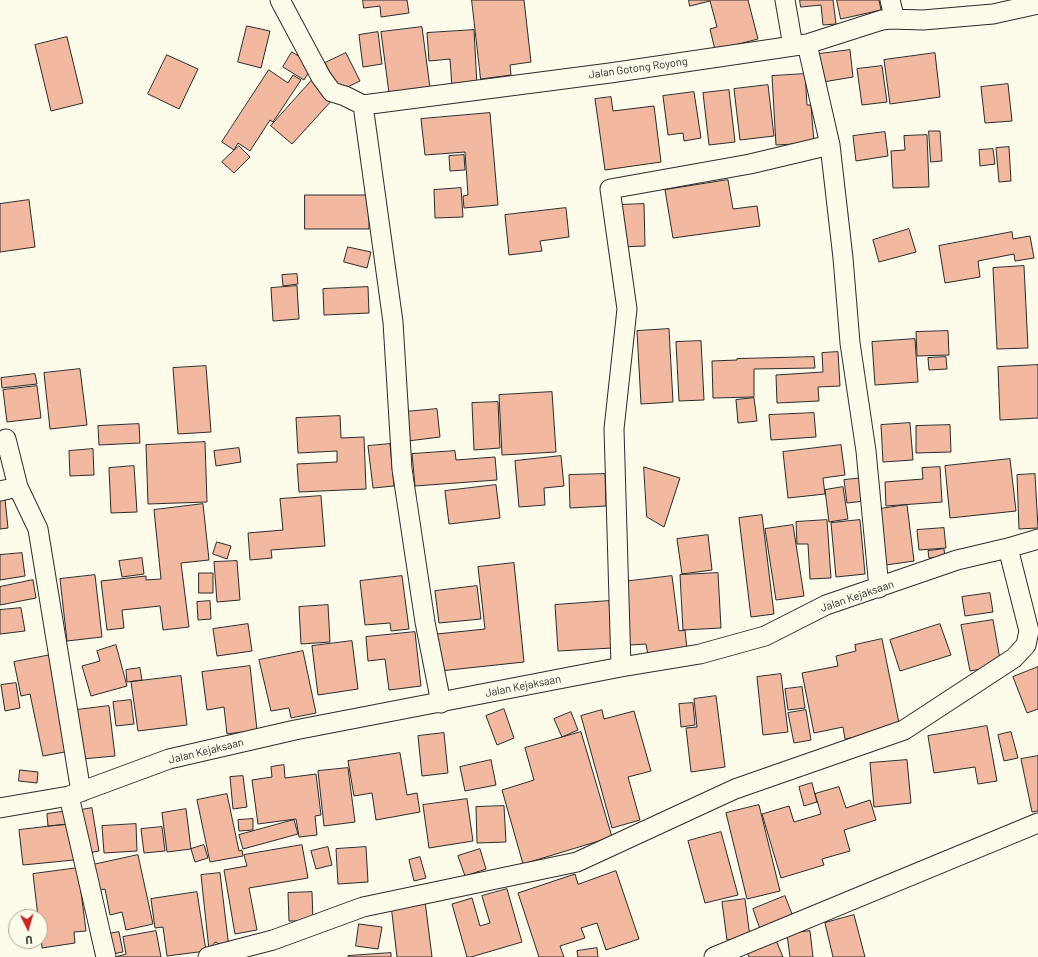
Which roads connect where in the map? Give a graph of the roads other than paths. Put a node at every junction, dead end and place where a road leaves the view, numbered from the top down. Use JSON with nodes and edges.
{"nodes":[{"id":1,"x":280,"y":0,"type":"edge"},
{"id":2,"x":785,"y":0,"type":"edge"},
{"id":3,"x":890,"y":0,"type":"edge"},
{"id":4,"x":1038,"y":4,"type":"edge"},
{"id":5,"x":890,"y":19,"type":"junction"},
{"id":6,"x":800,"y":45,"type":"junction"},
{"id":7,"x":363,"y":105,"type":"junction"},
{"id":8,"x":830,"y":145,"type":"junction"},
{"id":9,"x":6,"y":439,"type":"dead end"},
{"id":10,"x":18,"y":488,"type":"junction"},
{"id":11,"x":0,"y":491,"type":"edge"},
{"id":12,"x":1038,"y":539,"type":"edge"},
{"id":13,"x":1008,"y":548,"type":"junction"},
{"id":14,"x":879,"y":588,"type":"junction"},
{"id":15,"x":621,"y":667,"type":"junction"},
{"id":16,"x":441,"y":702,"type":"junction"},
{"id":17,"x":75,"y":794,"type":"junction"},
{"id":18,"x":0,"y":808,"type":"edge"},
{"id":19,"x":1038,"y":823,"type":"edge"},
{"id":20,"x":733,"y":953,"type":"edge"},
{"id":21,"x":106,"y":957,"type":"edge"},
{"id":22,"x":208,"y":957,"type":"edge"},
{"id":23,"x":714,"y":957,"type":"edge"}],
"edges":[{"from":1,"to":7,"type":"street"},
{"from":2,"to":6,"type":"street"},
{"from":3,"to":5,"type":"street"},
{"from":4,"to":5,"type":"street","name":"Jalan Gotong Royong"},
{"from":5,"to":6,"type":"street","name":"Jalan Gotong Royong"},
{"from":6,"to":7,"type":"street","name":"Jalan Gotong Royong"},
{"from":6,"to":8,"type":"street"},
{"from":7,"to":16,"type":"street"},
{"from":8,"to":14,"type":"street"},
{"from":8,"to":15,"type":"street"},
{"from":9,"to":10,"type":"street"},
{"from":10,"to":11,"type":"street"},
{"from":10,"to":17,"type":"street"},
{"from":12,"to":13,"type":"street","name":"Jalan Kejaksaan"},
{"from":13,"to":14,"type":"street","name":"Jalan Kejaksaan"},
{"from":13,"to":22,"type":"street"},
{"from":14,"to":15,"type":"street","name":"Jalan Kejaksaan"},
{"from":15,"to":16,"type":"street","name":"Jalan Kejaksaan"},
{"from":16,"to":17,"type":"street","name":"Jalan Kejaksaan"},
{"from":17,"to":18,"type":"street","name":"Jalan Kejaksaan"},
{"from":17,"to":21,"type":"street"},
{"from":19,"to":20,"type":"street"},
{"from":20,"to":23,"type":"street"}]}
